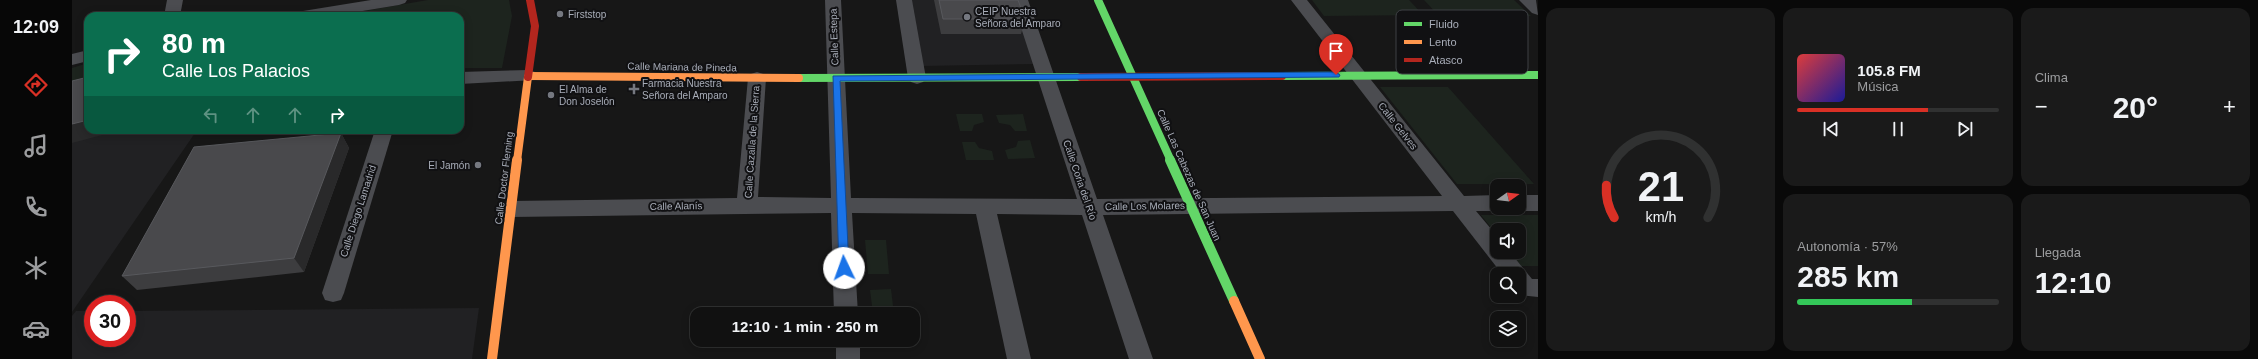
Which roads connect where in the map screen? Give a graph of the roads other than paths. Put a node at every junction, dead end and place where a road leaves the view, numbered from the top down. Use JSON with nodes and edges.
{"nodes":[{"id":1,"x":175,"y":0,"type":"edge"},
{"id":2,"x":399,"y":0,"type":"edge"},
{"id":3,"x":530,"y":0,"type":"edge"},
{"id":4,"x":833,"y":0,"type":"edge"},
{"id":5,"x":904,"y":0,"type":"edge"},
{"id":6,"x":1020,"y":0,"type":"edge"},
{"id":7,"x":1098,"y":0,"type":"edge"},
{"id":8,"x":1299,"y":0,"type":"edge"},
{"id":9,"x":1527,"y":0,"type":"edge"},
{"id":10,"x":1538,"y":10,"type":"edge"},
{"id":11,"x":173,"y":12,"type":"edge"},
{"id":12,"x":327,"y":12,"type":"edge"},
{"id":13,"x":84,"y":56,"type":"edge"},
{"id":14,"x":72,"y":60,"type":"edge"},
{"id":15,"x":1358,"y":75,"type":"junction"},
{"id":16,"x":1538,"y":75,"type":"edge"},
{"id":17,"x":529,"y":76,"type":"junction"},
{"id":18,"x":1132,"y":76,"type":"junction"},
{"id":19,"x":1045,"y":77,"type":"junction"},
{"id":20,"x":464,"y":78,"type":"edge"},
{"id":21,"x":757,"y":78,"type":"junction"},
{"id":22,"x":836,"y":78,"type":"junction"},
{"id":23,"x":917,"y":78,"type":"junction"},
{"id":24,"x":383,"y":134,"type":"edge"},
{"id":25,"x":1458,"y":203,"type":"junction"},
{"id":26,"x":1490,"y":203,"type":"edge"},
{"id":27,"x":1526,"y":203,"type":"edge"},
{"id":28,"x":1538,"y":203,"type":"edge"},
{"id":29,"x":747,"y":205,"type":"junction"},
{"id":30,"x":1191,"y":205,"type":"junction"},
{"id":31,"x":841,"y":206,"type":"junction"},
{"id":32,"x":985,"y":206,"type":"junction"},
{"id":33,"x":1089,"y":207,"type":"junction"},
{"id":34,"x":511,"y":209,"type":"junction"},
{"id":35,"x":1490,"y":243,"type":"edge"},
{"id":36,"x":1503,"y":259,"type":"edge"},
{"id":37,"x":1510,"y":267,"type":"edge"},
{"id":38,"x":332,"y":293,"type":"dead end"},
{"id":39,"x":846,"y":307,"type":"edge"},
{"id":40,"x":848,"y":347,"type":"edge"},
{"id":41,"x":492,"y":359,"type":"edge"},
{"id":42,"x":848,"y":359,"type":"edge"},
{"id":43,"x":1019,"y":359,"type":"edge"},
{"id":44,"x":1141,"y":359,"type":"edge"},
{"id":45,"x":1260,"y":359,"type":"edge"}],
"edges":[{"from":1,"to":11,"type":"street"},
{"from":2,"to":12,"type":"street"},
{"from":3,"to":17,"type":"street","name":"Calle Doctor Fleming"},
{"from":4,"to":22,"type":"street","name":"Calle Estepa"},
{"from":5,"to":23,"type":"street"},
{"from":6,"to":19,"type":"street","name":"Calle Coria del Río"},
{"from":7,"to":18,"type":"street","name":"Calle Las Cabezas de San Juan"},
{"from":8,"to":15,"type":"street","name":"Calle Gelves"},
{"from":9,"to":10,"type":"street"},
{"from":13,"to":14,"type":"street"},
{"from":15,"to":16,"type":"street","name":"Calle Mariana de Pineda"},
{"from":15,"to":18,"type":"street","name":"Calle Mariana de Pineda"},
{"from":15,"to":25,"type":"street","name":"Calle Gelves"},
{"from":17,"to":20,"type":"street"},
{"from":17,"to":21,"type":"street","name":"Calle Mariana de Pineda"},
{"from":17,"to":34,"type":"street","name":"Calle Doctor Fleming"},
{"from":18,"to":19,"type":"street","name":"Calle Mariana de Pineda"},
{"from":18,"to":30,"type":"street","name":"Calle Las Cabezas de San Juan"},
{"from":19,"to":23,"type":"street","name":"Calle Mariana de Pineda"},
{"from":19,"to":33,"type":"street","name":"Calle Coria del Río"},
{"from":21,"to":22,"type":"street","name":"Calle Mariana de Pineda"},
{"from":21,"to":29,"type":"street","name":"Calle Cazalla de la Sierra"},
{"from":22,"to":23,"type":"street","name":"Calle Mariana de Pineda"},
{"from":22,"to":31,"type":"street","name":"Calle Estepa"},
{"from":24,"to":38,"type":"street","name":"Calle Diego Lamadrid"},
{"from":25,"to":26,"type":"street","name":"Calle Los Molares"},
{"from":25,"to":30,"type":"street","name":"Calle Los Molares"},
{"from":25,"to":35,"type":"street","name":"Calle Gelves"},
{"from":27,"to":28,"type":"street"},
{"from":29,"to":31,"type":"street","name":"Calle Alanís"},
{"from":29,"to":34,"type":"street","name":"Calle Alanís"},
{"from":30,"to":33,"type":"street","name":"Calle Los Molares"},
{"from":30,"to":45,"type":"street","name":"Calle Las Cabezas de San Juan"},
{"from":31,"to":32,"type":"street","name":"Calle Los Molares"},
{"from":31,"to":39,"type":"street","name":"Calle Estepa"},
{"from":32,"to":33,"type":"street","name":"Calle Los Molares"},
{"from":32,"to":43,"type":"street"},
{"from":33,"to":44,"type":"street","name":"Calle Coria del Río"},
{"from":34,"to":41,"type":"street","name":"Calle Doctor Fleming"},
{"from":36,"to":37,"type":"street","name":"Calle Gelves"},
{"from":40,"to":42,"type":"street"}]}
